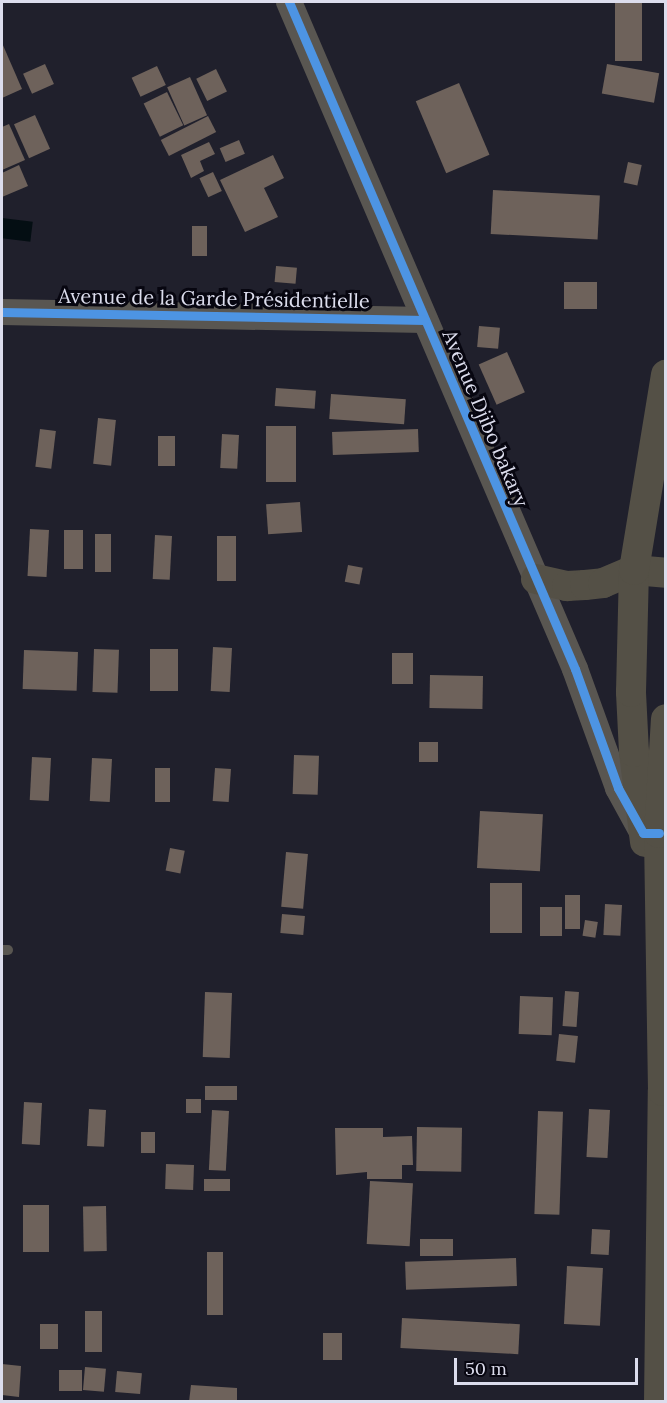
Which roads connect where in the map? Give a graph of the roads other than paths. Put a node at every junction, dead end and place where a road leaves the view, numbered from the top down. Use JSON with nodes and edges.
{"nodes":[{"id":1,"x":289,"y":2,"type":"edge"},
{"id":2,"x":2,"y":312,"type":"edge"},
{"id":3,"x":425,"y":320,"type":"junction"},
{"id":4,"x":666,"y":375,"type":"edge"},
{"id":5,"x":634,"y":570,"type":"junction"},
{"id":6,"x":666,"y":573,"type":"edge"},
{"id":7,"x":536,"y":579,"type":"junction"},
{"id":8,"x":666,"y":719,"type":"edge"},
{"id":9,"x":651,"y":833,"type":"junction"},
{"id":10,"x":658,"y":1401,"type":"edge"}],
"edges":[{"from":1,"to":3,"type":"street","name":"Avenue Djibo bakary"},
{"from":2,"to":3,"type":"street","name":"Avenue de la Garde Présidentielle"},
{"from":3,"to":7,"type":"street","name":"Avenue Djibo bakary"},
{"from":4,"to":5,"type":"main road"},
{"from":5,"to":6,"type":"main road"},
{"from":5,"to":7,"type":"main road"},
{"from":5,"to":9,"type":"main road"},
{"from":7,"to":9,"type":"street","name":"Avenue Djibo bakary"},
{"from":8,"to":9,"type":"main road"},
{"from":9,"to":10,"type":"main road"}]}
